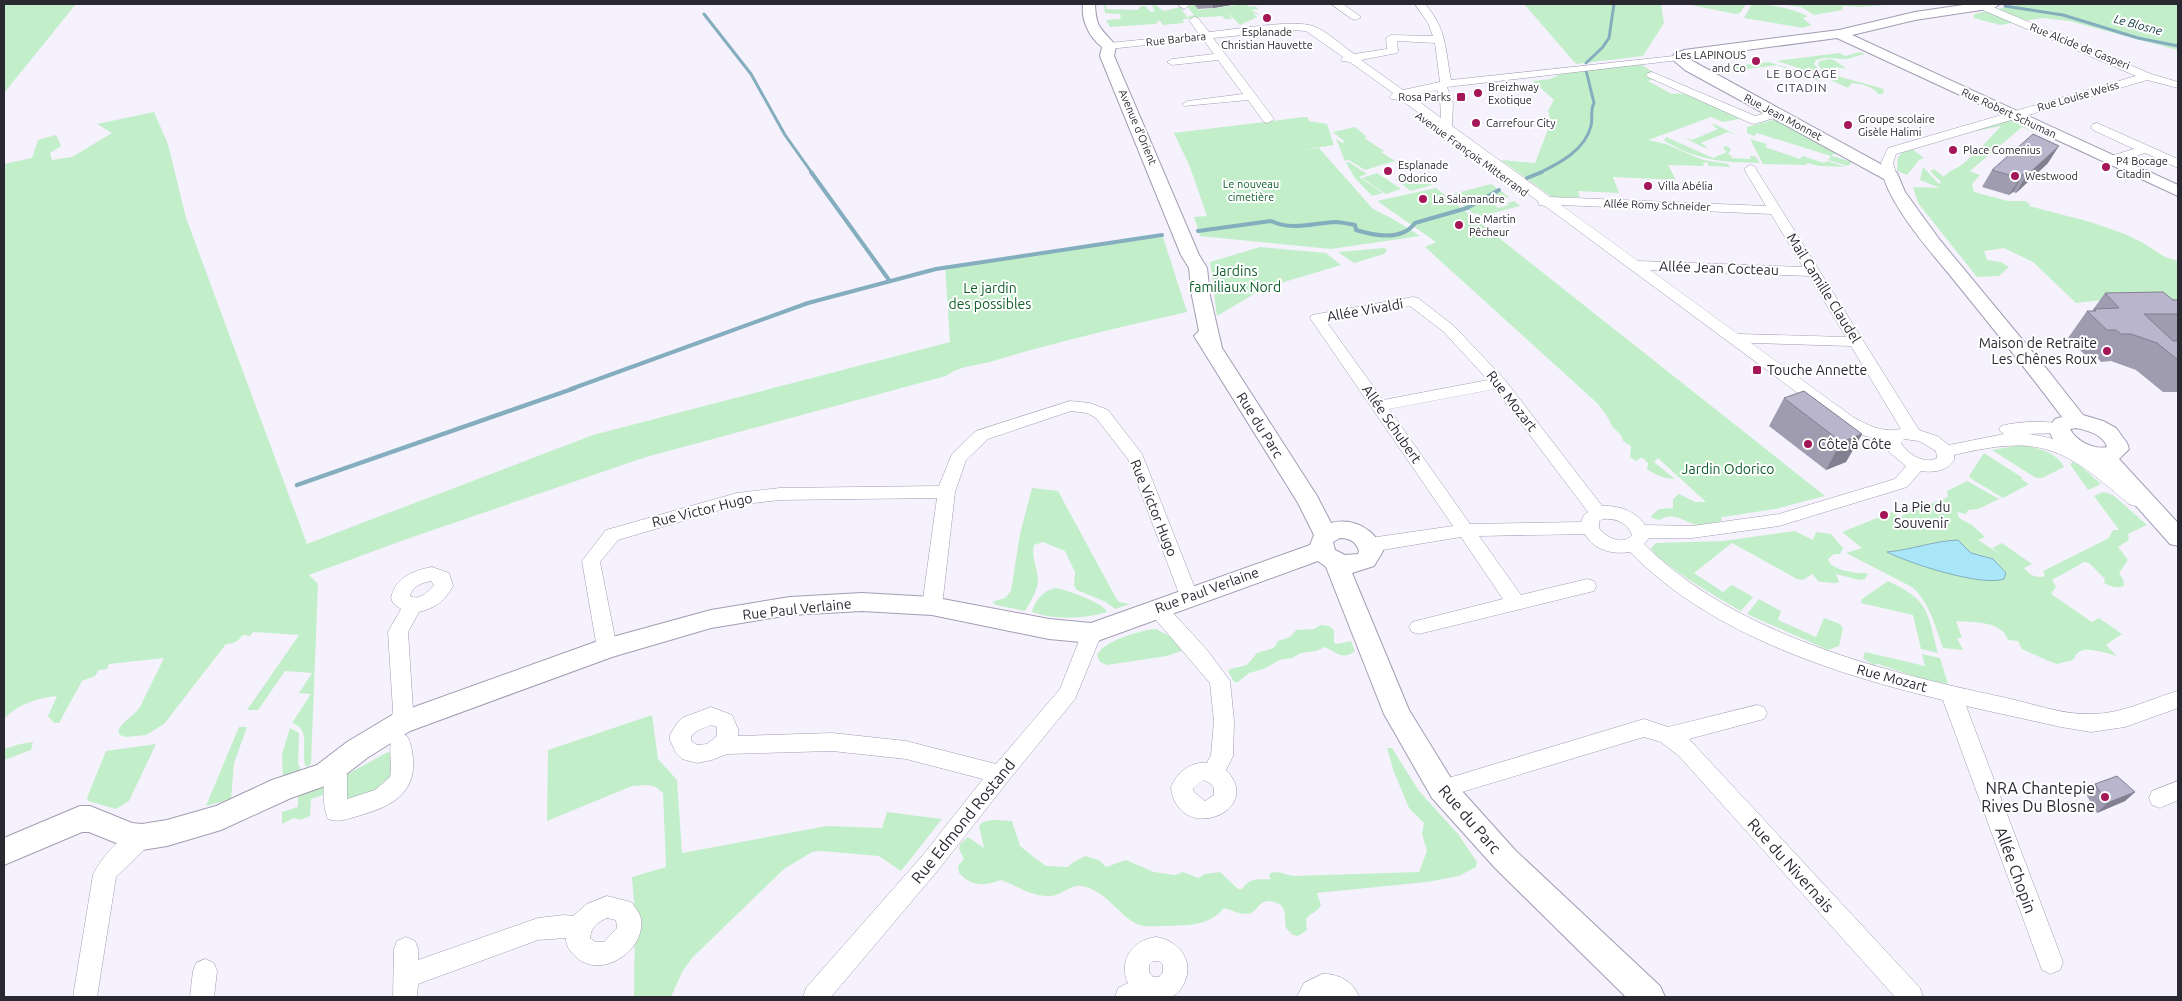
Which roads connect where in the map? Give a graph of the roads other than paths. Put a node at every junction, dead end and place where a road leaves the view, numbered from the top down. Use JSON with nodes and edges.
{"nodes":[{"id":1,"x":1089,"y":4,"type":"edge"},
{"id":2,"x":1336,"y":4,"type":"edge"},
{"id":3,"x":1420,"y":4,"type":"edge"},
{"id":4,"x":1982,"y":5,"type":"edge"},
{"id":5,"x":1356,"y":17,"type":"dead end"},
{"id":6,"x":1194,"y":20,"type":"dead end"},
{"id":7,"x":1302,"y":28,"type":"joint"},
{"id":8,"x":1839,"y":34,"type":"junction"},
{"id":9,"x":1206,"y":36,"type":"junction"},
{"id":10,"x":1441,"y":40,"type":"junction"},
{"id":11,"x":1109,"y":46,"type":"junction"},
{"id":12,"x":1221,"y":56,"type":"junction"},
{"id":13,"x":1679,"y":57,"type":"junction"},
{"id":14,"x":1347,"y":58,"type":"junction"},
{"id":15,"x":1172,"y":62,"type":"dead end"},
{"id":16,"x":1652,"y":75,"type":"dead end"},
{"id":17,"x":2147,"y":76,"type":"junction"},
{"id":18,"x":1443,"y":84,"type":"junction"},
{"id":19,"x":2178,"y":85,"type":"edge"},
{"id":20,"x":1251,"y":96,"type":"junction"},
{"id":21,"x":1397,"y":96,"type":"junction"},
{"id":22,"x":1188,"y":104,"type":"dead end"},
{"id":23,"x":1777,"y":114,"type":"junction"},
{"id":24,"x":2012,"y":114,"type":"junction"},
{"id":25,"x":1268,"y":118,"type":"dead end"},
{"id":26,"x":2097,"y":127,"type":"dead end"},
{"id":27,"x":1444,"y":130,"type":"junction"},
{"id":28,"x":2146,"y":149,"type":"junction"},
{"id":29,"x":2111,"y":160,"type":"junction"},
{"id":30,"x":2178,"y":164,"type":"edge"},
{"id":31,"x":1750,"y":168,"type":"dead end"},
{"id":32,"x":1891,"y":176,"type":"junction"},
{"id":33,"x":2178,"y":191,"type":"edge"},
{"id":34,"x":1543,"y":203,"type":"junction"},
{"id":35,"x":1776,"y":210,"type":"junction"},
{"id":36,"x":1190,"y":255,"type":"joint"},
{"id":37,"x":1629,"y":266,"type":"junction"},
{"id":38,"x":1814,"y":272,"type":"junction"},
{"id":39,"x":1413,"y":301,"type":"joint"},
{"id":40,"x":1317,"y":318,"type":"joint"},
{"id":41,"x":1729,"y":339,"type":"junction"},
{"id":42,"x":1857,"y":342,"type":"junction"},
{"id":43,"x":1499,"y":383,"type":"junction"},
{"id":44,"x":1379,"y":406,"type":"junction"},
{"id":45,"x":2067,"y":425,"type":"junction"},
{"id":46,"x":1913,"y":434,"type":"junction"},
{"id":47,"x":1894,"y":442,"type":"junction"},
{"id":48,"x":1942,"y":447,"type":"junction"},
{"id":49,"x":1916,"y":463,"type":"junction"},
{"id":50,"x":946,"y":492,"type":"junction"},
{"id":51,"x":1309,"y":502,"type":"junction"},
{"id":52,"x":1594,"y":521,"type":"junction"},
{"id":53,"x":2162,"y":521,"type":"junction"},
{"id":54,"x":1349,"y":530,"type":"junction"},
{"id":55,"x":1466,"y":530,"type":"junction"},
{"id":56,"x":1637,"y":538,"type":"junction"},
{"id":57,"x":2178,"y":538,"type":"edge"},
{"id":58,"x":1328,"y":549,"type":"junction"},
{"id":59,"x":1366,"y":555,"type":"junction"},
{"id":60,"x":1587,"y":586,"type":"dead end"},
{"id":61,"x":1189,"y":596,"type":"junction"},
{"id":62,"x":1351,"y":598,"type":"junction"},
{"id":63,"x":1517,"y":604,"type":"junction"},
{"id":64,"x":413,"y":605,"type":"dead end"},
{"id":65,"x":932,"y":606,"type":"junction"},
{"id":66,"x":1157,"y":608,"type":"junction"},
{"id":67,"x":1419,"y":627,"type":"dead end"},
{"id":68,"x":1092,"y":632,"type":"junction"},
{"id":69,"x":607,"y":648,"type":"junction"},
{"id":70,"x":1951,"y":694,"type":"junction"},
{"id":71,"x":2178,"y":699,"type":"edge"},
{"id":72,"x":1757,"y":713,"type":"dead end"},
{"id":73,"x":408,"y":727,"type":"junction"},
{"id":74,"x":1668,"y":736,"type":"junction"},
{"id":75,"x":723,"y":745,"type":"dead end"},
{"id":76,"x":1213,"y":773,"type":"dead end"},
{"id":77,"x":1000,"y":774,"type":"junction"},
{"id":78,"x":331,"y":775,"type":"junction"},
{"id":79,"x":1442,"y":789,"type":"junction"},
{"id":80,"x":142,"y":837,"type":"junction"},
{"id":81,"x":4,"y":852,"type":"edge"},
{"id":82,"x":579,"y":928,"type":"dead end"},
{"id":83,"x":406,"y":949,"type":"dead end"},
{"id":84,"x":2050,"y":962,"type":"dead end"},
{"id":85,"x":205,"y":971,"type":"dead end"},
{"id":86,"x":406,"y":987,"type":"edge"},
{"id":87,"x":85,"y":997,"type":"edge"},
{"id":88,"x":202,"y":997,"type":"edge"},
{"id":89,"x":815,"y":997,"type":"edge"},
{"id":90,"x":1309,"y":997,"type":"edge"},
{"id":91,"x":1347,"y":997,"type":"edge"},
{"id":92,"x":1649,"y":997,"type":"edge"},
{"id":93,"x":1911,"y":997,"type":"edge"}],
"edges":[{"from":1,"to":11,"type":"street"},
{"from":2,"to":5,"type":"street"},
{"from":3,"to":10,"type":"street"},
{"from":4,"to":8,"type":"street"},
{"from":4,"to":17,"type":"street","name":"Rue Alcide de Gasperi"},
{"from":6,"to":9,"type":"street"},
{"from":7,"to":9,"type":"street","name":"Rue Barbara"},
{"from":7,"to":14,"type":"street","name":"Avenue François Mitterrand"},
{"from":8,"to":13,"type":"street"},
{"from":8,"to":24,"type":"street","name":"Rue Robert Schuman"},
{"from":9,"to":11,"type":"street","name":"Rue Barbara"},
{"from":9,"to":12,"type":"street"},
{"from":10,"to":14,"type":"street"},
{"from":10,"to":18,"type":"street"},
{"from":11,"to":36,"type":"street","name":"Avenue d'Orient"},
{"from":12,"to":15,"type":"street"},
{"from":12,"to":20,"type":"street"},
{"from":13,"to":18,"type":"street"},
{"from":13,"to":23,"type":"street","name":"Rue Jean Monnet"},
{"from":14,"to":21,"type":"street","name":"Avenue François Mitterrand"},
{"from":16,"to":23,"type":"street"},
{"from":17,"to":19,"type":"street","name":"Rue Alcide de Gasperi"},
{"from":17,"to":24,"type":"street","name":"Rue Louise Weiss"},
{"from":18,"to":21,"type":"street"},
{"from":18,"to":27,"type":"street"},
{"from":20,"to":22,"type":"street"},
{"from":20,"to":25,"type":"street"},
{"from":21,"to":27,"type":"street","name":"Avenue François Mitterrand"},
{"from":23,"to":32,"type":"street","name":"Rue Jean Monnet"},
{"from":24,"to":29,"type":"street","name":"Rue Robert Schuman"},
{"from":24,"to":32,"type":"street","name":"Rue Louise Weiss"},
{"from":26,"to":28,"type":"street"},
{"from":27,"to":34,"type":"street","name":"Avenue François Mitterrand"},
{"from":28,"to":29,"type":"street"},
{"from":28,"to":30,"type":"street"},
{"from":29,"to":33,"type":"street","name":"Rue Robert Schuman"},
{"from":31,"to":35,"type":"street","name":"Mail Camille Claudel"},
{"from":32,"to":45,"type":"street"},
{"from":34,"to":35,"type":"street","name":"Allée Romy Schneider"},
{"from":34,"to":37,"type":"street","name":"Avenue François Mitterrand"},
{"from":35,"to":38,"type":"street","name":"Mail Camille Claudel"},
{"from":36,"to":51,"type":"street","name":"Rue du Parc"},
{"from":37,"to":38,"type":"street","name":"Allée Jean Cocteau"},
{"from":37,"to":41,"type":"street","name":"Avenue François Mitterrand"},
{"from":38,"to":42,"type":"street","name":"Mail Camille Claudel"},
{"from":39,"to":40,"type":"street","name":"Allée Vivaldi"},
{"from":39,"to":43,"type":"street","name":"Rue Mozart"},
{"from":40,"to":44,"type":"street","name":"Allée Schubert"},
{"from":41,"to":42,"type":"street"},
{"from":41,"to":47,"type":"street","name":"Avenue François Mitterrand"},
{"from":42,"to":46,"type":"street","name":"Mail Camille Claudel"},
{"from":43,"to":44,"type":"street"},
{"from":43,"to":52,"type":"street","name":"Rue Mozart"},
{"from":44,"to":55,"type":"street","name":"Allée Schubert"},
{"from":45,"to":48,"type":"street"},
{"from":45,"to":53,"type":"street"},
{"from":46,"to":47,"type":"street"},
{"from":46,"to":48,"type":"street"},
{"from":47,"to":49,"type":"street"},
{"from":48,"to":49,"type":"street"},
{"from":48,"to":53,"type":"street"},
{"from":49,"to":56,"type":"street"},
{"from":50,"to":61,"type":"street","name":"Rue Victor Hugo"},
{"from":50,"to":65,"type":"street","name":"Rue Victor Hugo"},
{"from":50,"to":69,"type":"street","name":"Rue Victor Hugo"},
{"from":51,"to":54,"type":"street","name":"Rue du Parc"},
{"from":51,"to":58,"type":"street","name":"Rue du Parc"},
{"from":52,"to":55,"type":"street"},
{"from":52,"to":56,"type":"street"},
{"from":52,"to":56,"type":"street"},
{"from":53,"to":57,"type":"street"},
{"from":54,"to":58,"type":"street"},
{"from":54,"to":59,"type":"street"},
{"from":55,"to":59,"type":"street"},
{"from":55,"to":63,"type":"street","name":"Allée Schubert"},
{"from":56,"to":70,"type":"street","name":"Rue Mozart"},
{"from":58,"to":59,"type":"street"},
{"from":58,"to":61,"type":"street","name":"Rue Paul Verlaine"},
{"from":58,"to":62,"type":"street","name":"Rue du Parc"},
{"from":59,"to":62,"type":"street"},
{"from":60,"to":63,"type":"street"},
{"from":61,"to":66,"type":"street","name":"Rue Paul Verlaine"},
{"from":62,"to":79,"type":"street","name":"Rue du Parc"},
{"from":63,"to":67,"type":"street"},
{"from":64,"to":73,"type":"street"},
{"from":65,"to":68,"type":"street","name":"Rue Paul Verlaine"},
{"from":65,"to":69,"type":"street","name":"Rue Paul Verlaine"},
{"from":66,"to":68,"type":"street","name":"Rue Paul Verlaine"},
{"from":66,"to":76,"type":"street"},
{"from":68,"to":77,"type":"street","name":"Rue Edmond Rostand"},
{"from":69,"to":73,"type":"street","name":"Rue Paul Verlaine"},
{"from":70,"to":71,"type":"street","name":"Rue Mozart"},
{"from":70,"to":84,"type":"street","name":"Allée Chopin"},
{"from":72,"to":74,"type":"street"},
{"from":73,"to":78,"type":"street","name":"Rue Paul Verlaine"},
{"from":73,"to":78,"type":"street"},
{"from":74,"to":79,"type":"street","name":"Rue du Nivernais"},
{"from":74,"to":93,"type":"street","name":"Rue du Nivernais"},
{"from":75,"to":77,"type":"street"},
{"from":77,"to":89,"type":"street","name":"Rue Edmond Rostand"},
{"from":78,"to":80,"type":"street","name":"Rue Paul Verlaine"},
{"from":79,"to":92,"type":"street","name":"Rue du Parc"},
{"from":80,"to":81,"type":"street"},
{"from":80,"to":87,"type":"street"},
{"from":82,"to":86,"type":"street"},
{"from":83,"to":86,"type":"street"},
{"from":85,"to":88,"type":"street"},
{"from":90,"to":91,"type":"street"}]}
